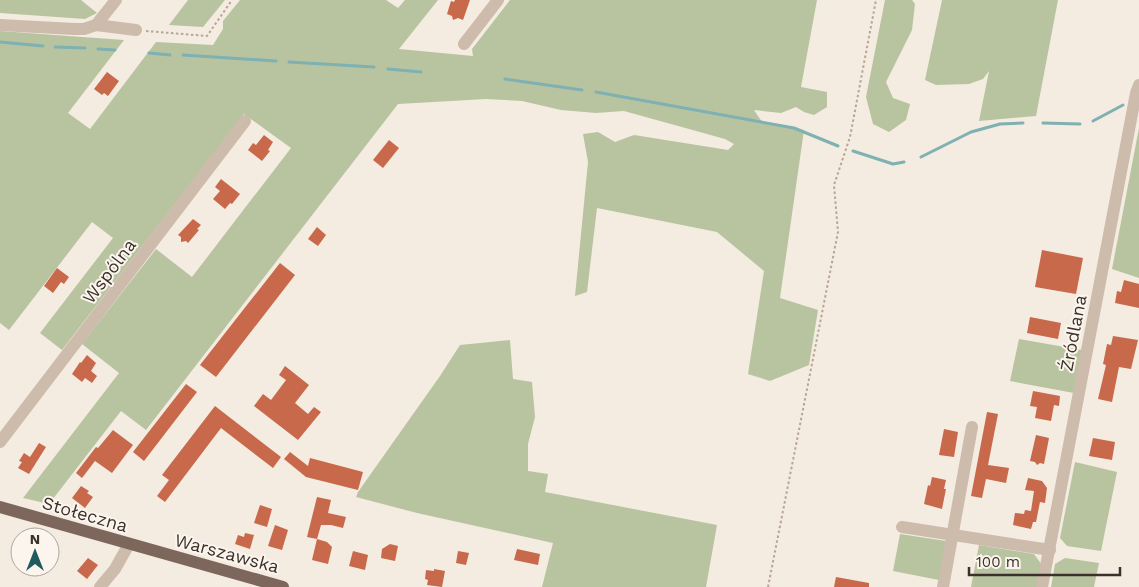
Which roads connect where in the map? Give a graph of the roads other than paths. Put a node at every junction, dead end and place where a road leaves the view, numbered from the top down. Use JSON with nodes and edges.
{"nodes":[{"id":1,"x":116,"y":0,"type":"edge"},
{"id":2,"x":498,"y":0,"type":"edge"},
{"id":3,"x":0,"y":25,"type":"edge"},
{"id":4,"x":96,"y":25,"type":"junction"},
{"id":5,"x":136,"y":30,"type":"road end"},
{"id":6,"x":464,"y":44,"type":"dead end"},
{"id":7,"x":1139,"y":85,"type":"edge"},
{"id":8,"x":245,"y":121,"type":"dead end"},
{"id":9,"x":972,"y":427,"type":"dead end"},
{"id":10,"x":0,"y":442,"type":"edge"},
{"id":11,"x":0,"y":507,"type":"edge"},
{"id":12,"x":902,"y":527,"type":"dead end"},
{"id":13,"x":952,"y":534,"type":"junction"},
{"id":14,"x":129,"y":544,"type":"junction"},
{"id":15,"x":1050,"y":550,"type":"junction"},
{"id":16,"x":161,"y":554,"type":"joint"},
{"id":17,"x":100,"y":587,"type":"edge"},
{"id":18,"x":283,"y":587,"type":"edge"},
{"id":19,"x":943,"y":587,"type":"edge"},
{"id":20,"x":1042,"y":587,"type":"edge"}],
"edges":[{"from":1,"to":4,"type":"street"},
{"from":2,"to":6,"type":"street"},
{"from":3,"to":4,"type":"street"},
{"from":4,"to":5,"type":"street"},
{"from":7,"to":15,"type":"street","name":"Źródlana"},
{"from":8,"to":10,"type":"street","name":"Wspólna"},
{"from":9,"to":13,"type":"street"},
{"from":11,"to":14,"type":"main road","name":"Stołeczna"},
{"from":12,"to":13,"type":"street"},
{"from":13,"to":15,"type":"street"},
{"from":13,"to":19,"type":"street"},
{"from":14,"to":16,"type":"main road","name":"Stołeczna"},
{"from":14,"to":17,"type":"street"},
{"from":15,"to":20,"type":"street","name":"Źródlana"},
{"from":16,"to":18,"type":"main road","name":"Warszawska"}]}
